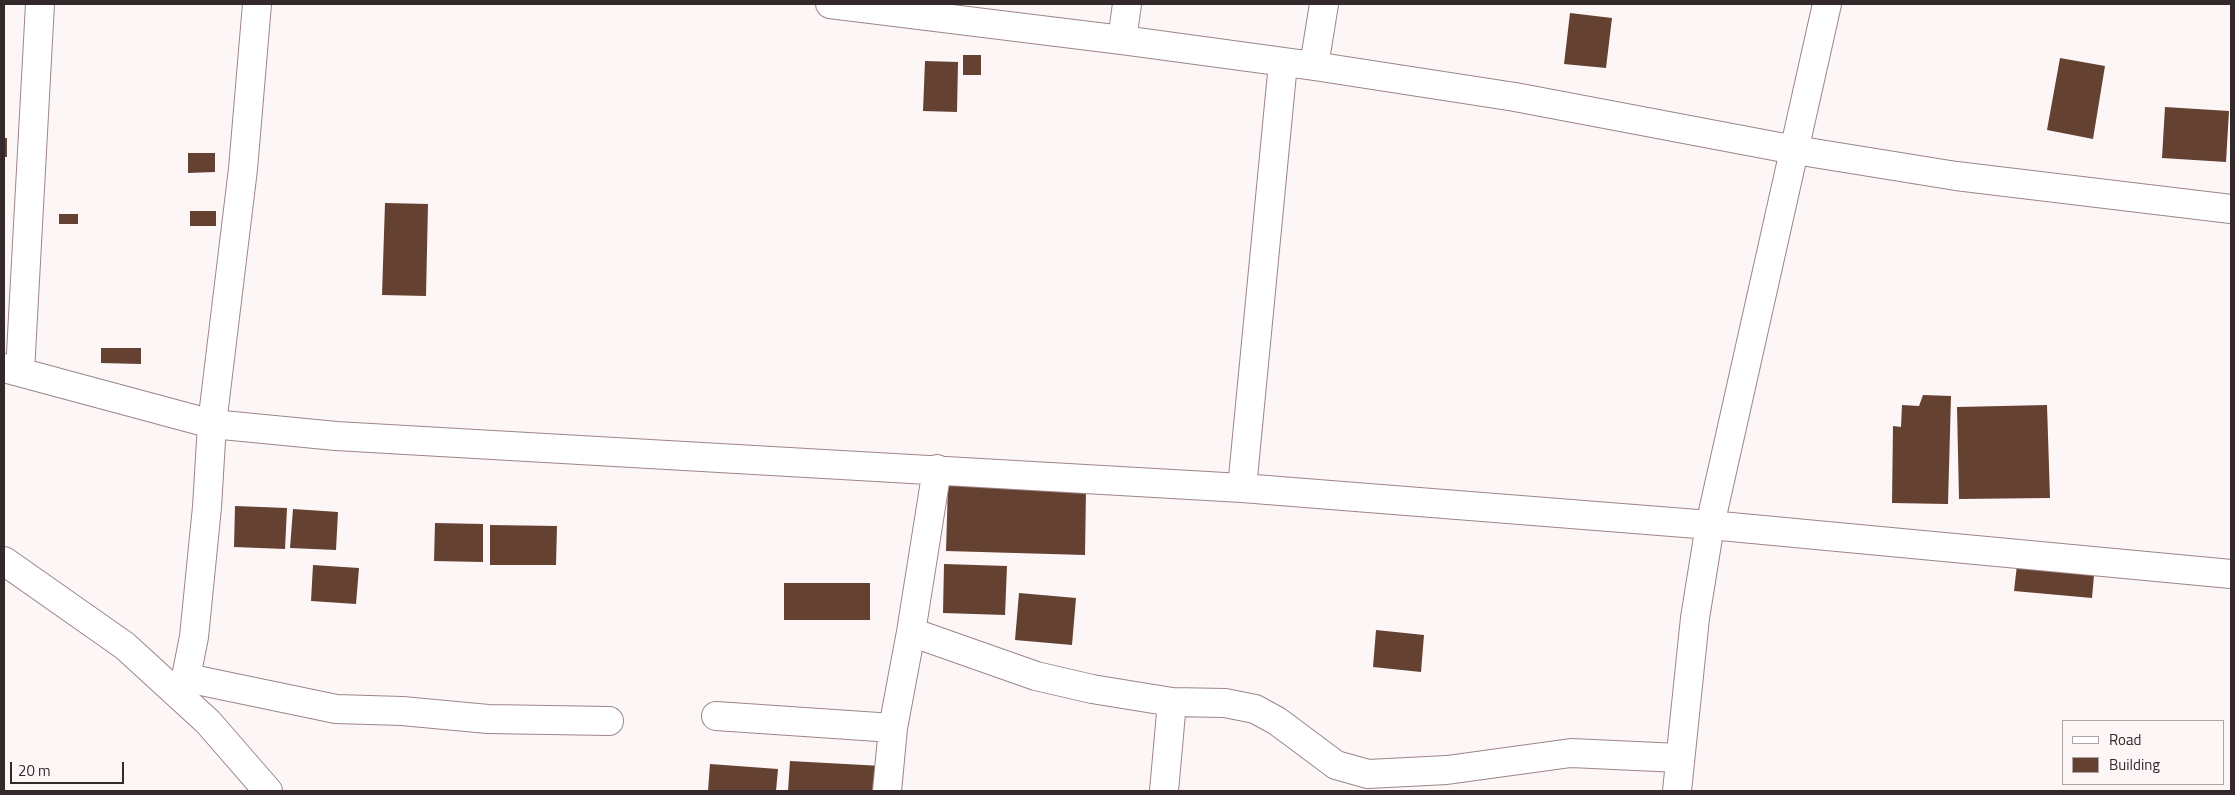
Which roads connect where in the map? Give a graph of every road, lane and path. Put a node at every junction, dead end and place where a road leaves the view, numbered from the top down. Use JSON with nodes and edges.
{"nodes":[{"id":1,"x":40,"y":4,"type":"edge"},
{"id":2,"x":257,"y":4,"type":"edge"},
{"id":3,"x":830,"y":4,"type":"edge"},
{"id":4,"x":1127,"y":4,"type":"edge"},
{"id":5,"x":1324,"y":4,"type":"edge"},
{"id":6,"x":1827,"y":4,"type":"edge"},
{"id":7,"x":960,"y":12,"type":"edge"},
{"id":8,"x":1122,"y":40,"type":"junction"},
{"id":9,"x":1283,"y":63,"type":"junction"},
{"id":10,"x":1314,"y":66,"type":"junction"},
{"id":11,"x":1795,"y":150,"type":"junction"},
{"id":12,"x":2231,"y":210,"type":"edge"},
{"id":13,"x":12,"y":370,"type":"edge"},
{"id":14,"x":212,"y":424,"type":"junction"},
{"id":15,"x":937,"y":469,"type":"junction"},
{"id":16,"x":1242,"y":488,"type":"junction"},
{"id":17,"x":1710,"y":524,"type":"junction"},
{"id":18,"x":4,"y":561,"type":"edge"},
{"id":19,"x":2231,"y":574,"type":"edge"},
{"id":20,"x":911,"y":632,"type":"junction"},
{"id":21,"x":185,"y":687,"type":"junction"},
{"id":22,"x":1172,"y":702,"type":"junction"},
{"id":23,"x":716,"y":716,"type":"dead end"},
{"id":24,"x":609,"y":721,"type":"dead end"},
{"id":25,"x":893,"y":728,"type":"junction"},
{"id":26,"x":1679,"y":758,"type":"junction"},
{"id":27,"x":268,"y":791,"type":"edge"},
{"id":28,"x":887,"y":791,"type":"edge"},
{"id":29,"x":1164,"y":791,"type":"edge"},
{"id":30,"x":1677,"y":791,"type":"edge"}],
"edges":[{"from":1,"to":13,"type":"street"},
{"from":2,"to":14,"type":"street"},
{"from":3,"to":7,"type":"street"},
{"from":4,"to":8,"type":"street"},
{"from":5,"to":10,"type":"street"},
{"from":6,"to":11,"type":"street"},
{"from":7,"to":8,"type":"street"},
{"from":8,"to":9,"type":"street"},
{"from":9,"to":10,"type":"street"},
{"from":9,"to":16,"type":"street"},
{"from":10,"to":11,"type":"street"},
{"from":11,"to":12,"type":"street"},
{"from":11,"to":17,"type":"street"},
{"from":13,"to":14,"type":"street"},
{"from":14,"to":15,"type":"street"},
{"from":14,"to":21,"type":"street"},
{"from":15,"to":16,"type":"street"},
{"from":15,"to":20,"type":"street"},
{"from":16,"to":17,"type":"street"},
{"from":17,"to":19,"type":"street"},
{"from":17,"to":26,"type":"street"},
{"from":18,"to":21,"type":"street"},
{"from":20,"to":22,"type":"street"},
{"from":20,"to":25,"type":"street"},
{"from":21,"to":24,"type":"street"},
{"from":21,"to":27,"type":"street"},
{"from":22,"to":26,"type":"street"},
{"from":22,"to":29,"type":"street"},
{"from":23,"to":25,"type":"street"},
{"from":25,"to":28,"type":"street"},
{"from":26,"to":30,"type":"street"}]}
